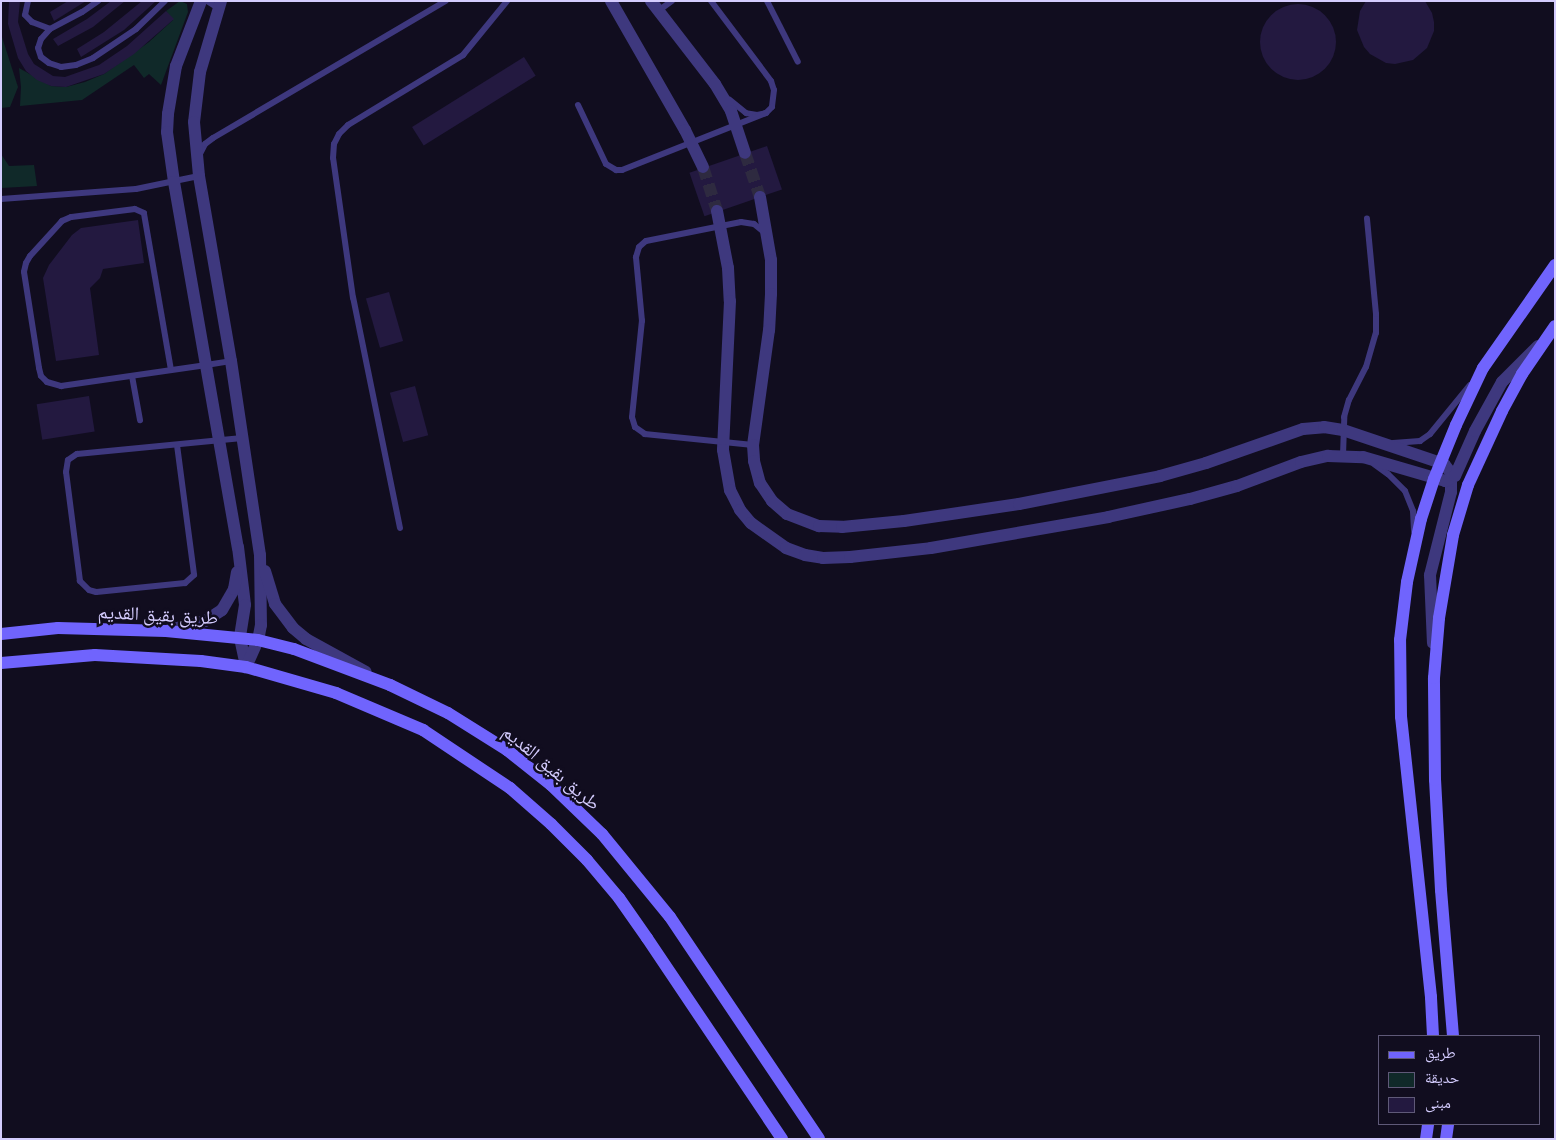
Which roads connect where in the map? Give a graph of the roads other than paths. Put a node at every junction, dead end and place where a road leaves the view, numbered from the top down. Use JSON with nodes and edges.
{"nodes":[{"id":1,"x":28,"y":1,"type":"edge"},
{"id":2,"x":98,"y":1,"type":"edge"},
{"id":3,"x":165,"y":1,"type":"edge"},
{"id":4,"x":200,"y":1,"type":"edge"},
{"id":5,"x":446,"y":1,"type":"edge"},
{"id":6,"x":507,"y":1,"type":"edge"},
{"id":7,"x":611,"y":1,"type":"edge"},
{"id":8,"x":672,"y":1,"type":"edge"},
{"id":9,"x":711,"y":1,"type":"edge"},
{"id":10,"x":767,"y":1,"type":"edge"},
{"id":11,"x":216,"y":4,"type":"edge"},
{"id":12,"x":655,"y":6,"type":"edge"},
{"id":13,"x":50,"y":29,"type":"junction"},
{"id":14,"x":798,"y":62,"type":"dead end"},
{"id":15,"x":715,"y":84,"type":"junction"},
{"id":16,"x":578,"y":106,"type":"dead end"},
{"id":17,"x":766,"y":113,"type":"junction"},
{"id":18,"x":735,"y":125,"type":"junction"},
{"id":19,"x":690,"y":141,"type":"junction"},
{"id":20,"x":745,"y":153,"type":"tunnel mouth"},
{"id":21,"x":198,"y":162,"type":"junction"},
{"id":22,"x":703,"y":167,"type":"tunnel mouth"},
{"id":23,"x":199,"y":176,"type":"junction"},
{"id":24,"x":174,"y":182,"type":"junction"},
{"id":25,"x":760,"y":197,"type":"tunnel mouth"},
{"id":26,"x":1,"y":199,"type":"edge"},
{"id":27,"x":717,"y":211,"type":"tunnel mouth"},
{"id":28,"x":1367,"y":218,"type":"dead end"},
{"id":29,"x":721,"y":227,"type":"junction"},
{"id":30,"x":767,"y":237,"type":"junction"},
{"id":31,"x":1555,"y":265,"type":"edge"},
{"id":32,"x":1555,"y":326,"type":"edge"},
{"id":33,"x":1546,"y":338,"type":"junction"},
{"id":34,"x":231,"y":361,"type":"junction"},
{"id":35,"x":206,"y":365,"type":"junction"},
{"id":36,"x":1483,"y":368,"type":"junction"},
{"id":37,"x":171,"y":370,"type":"junction"},
{"id":38,"x":132,"y":376,"type":"junction"},
{"id":39,"x":140,"y":420,"type":"dead end"},
{"id":40,"x":1344,"y":430,"type":"junction"},
{"id":41,"x":242,"y":438,"type":"junction"},
{"id":42,"x":220,"y":440,"type":"junction"},
{"id":43,"x":723,"y":442,"type":"junction"},
{"id":44,"x":1379,"y":442,"type":"junction"},
{"id":45,"x":177,"y":445,"type":"junction"},
{"id":46,"x":753,"y":445,"type":"junction"},
{"id":47,"x":1344,"y":455,"type":"junction"},
{"id":48,"x":1363,"y":457,"type":"junction"},
{"id":49,"x":1440,"y":462,"type":"junction"},
{"id":50,"x":1434,"y":479,"type":"junction"},
{"id":51,"x":1452,"y":479,"type":"junction"},
{"id":52,"x":400,"y":528,"type":"dead end"},
{"id":53,"x":238,"y":547,"type":"junction"},
{"id":54,"x":260,"y":555,"type":"junction"},
{"id":55,"x":1407,"y":582,"type":"junction"},
{"id":56,"x":166,"y":631,"type":"junction"},
{"id":57,"x":1,"y":634,"type":"edge"},
{"id":58,"x":240,"y":638,"type":"junction"},
{"id":59,"x":258,"y":640,"type":"junction"},
{"id":60,"x":1,"y":663,"type":"edge"},
{"id":61,"x":246,"y":667,"type":"junction"},
{"id":62,"x":1434,"y":678,"type":"junction"},
{"id":63,"x":390,"y":685,"type":"junction"},
{"id":64,"x":1433,"y":1035,"type":"edge"},
{"id":65,"x":1453,"y":1035,"type":"edge"},
{"id":66,"x":1428,"y":1125,"type":"edge"},
{"id":67,"x":1448,"y":1125,"type":"edge"},
{"id":68,"x":782,"y":1139,"type":"edge"},
{"id":69,"x":819,"y":1139,"type":"edge"},
{"id":70,"x":1426,"y":1139,"type":"edge"},
{"id":71,"x":1446,"y":1139,"type":"edge"}],
"edges":[{"from":1,"to":13,"type":"lane"},
{"from":2,"to":13,"type":"lane"},
{"from":3,"to":13,"type":"lane"},
{"from":4,"to":24,"type":"street"},
{"from":5,"to":21,"type":"lane"},
{"from":6,"to":52,"type":"lane"},
{"from":7,"to":19,"type":"street"},
{"from":8,"to":12,"type":"lane"},
{"from":9,"to":17,"type":"lane"},
{"from":10,"to":14,"type":"lane"},
{"from":11,"to":21,"type":"street"},
{"from":12,"to":15,"type":"street"},
{"from":15,"to":17,"type":"lane"},
{"from":15,"to":18,"type":"street"},
{"from":16,"to":19,"type":"lane"},
{"from":17,"to":18,"type":"lane"},
{"from":18,"to":19,"type":"lane"},
{"from":18,"to":20,"type":"street"},
{"from":19,"to":22,"type":"street"},
{"from":21,"to":23,"type":"street"},
{"from":23,"to":24,"type":"lane"},
{"from":23,"to":34,"type":"street"},
{"from":24,"to":26,"type":"lane"},
{"from":24,"to":35,"type":"street"},
{"from":25,"to":30,"type":"street"},
{"from":27,"to":29,"type":"street"},
{"from":28,"to":40,"type":"lane"},
{"from":29,"to":30,"type":"lane"},
{"from":29,"to":43,"type":"street"},
{"from":29,"to":43,"type":"lane"},
{"from":30,"to":46,"type":"street"},
{"from":31,"to":36,"type":"main road"},
{"from":32,"to":33,"type":"main road"},
{"from":33,"to":51,"type":"street"},
{"from":33,"to":62,"type":"main road"},
{"from":34,"to":35,"type":"lane"},
{"from":34,"to":41,"type":"street"},
{"from":35,"to":37,"type":"lane"},
{"from":35,"to":42,"type":"street"},
{"from":36,"to":44,"type":"lane"},
{"from":36,"to":49,"type":"main road"},
{"from":37,"to":38,"type":"lane"},
{"from":37,"to":38,"type":"lane"},
{"from":38,"to":39,"type":"lane"},
{"from":40,"to":44,"type":"street"},
{"from":40,"to":46,"type":"street"},
{"from":40,"to":47,"type":"lane"},
{"from":41,"to":42,"type":"lane"},
{"from":41,"to":54,"type":"street"},
{"from":42,"to":45,"type":"lane"},
{"from":42,"to":53,"type":"street"},
{"from":43,"to":46,"type":"lane"},
{"from":43,"to":47,"type":"street"},
{"from":44,"to":49,"type":"street"},
{"from":45,"to":45,"type":"lane"},
{"from":47,"to":48,"type":"street"},
{"from":48,"to":50,"type":"street"},
{"from":48,"to":55,"type":"lane"},
{"from":49,"to":50,"type":"main road"},
{"from":49,"to":51,"type":"street"},
{"from":50,"to":51,"type":"street"},
{"from":50,"to":55,"type":"main road"},
{"from":51,"to":62,"type":"street"},
{"from":53,"to":56,"type":"street"},
{"from":53,"to":58,"type":"street"},
{"from":54,"to":59,"type":"street"},
{"from":54,"to":63,"type":"street"},
{"from":55,"to":64,"type":"main road"},
{"from":56,"to":57,"type":"main road","name":"طريق بقيق القديم"},
{"from":56,"to":58,"type":"main road","name":"طريق بقيق القديم"},
{"from":58,"to":59,"type":"main road","name":"طريق بقيق القديم"},
{"from":58,"to":61,"type":"street"},
{"from":59,"to":61,"type":"street"},
{"from":59,"to":63,"type":"main road","name":"طريق بقيق القديم"},
{"from":60,"to":61,"type":"main road"},
{"from":61,"to":68,"type":"main road"},
{"from":62,"to":65,"type":"main road"},
{"from":63,"to":69,"type":"main road","name":"طريق بقيق القديم"},
{"from":66,"to":70,"type":"main road"},
{"from":67,"to":71,"type":"main road"}]}
